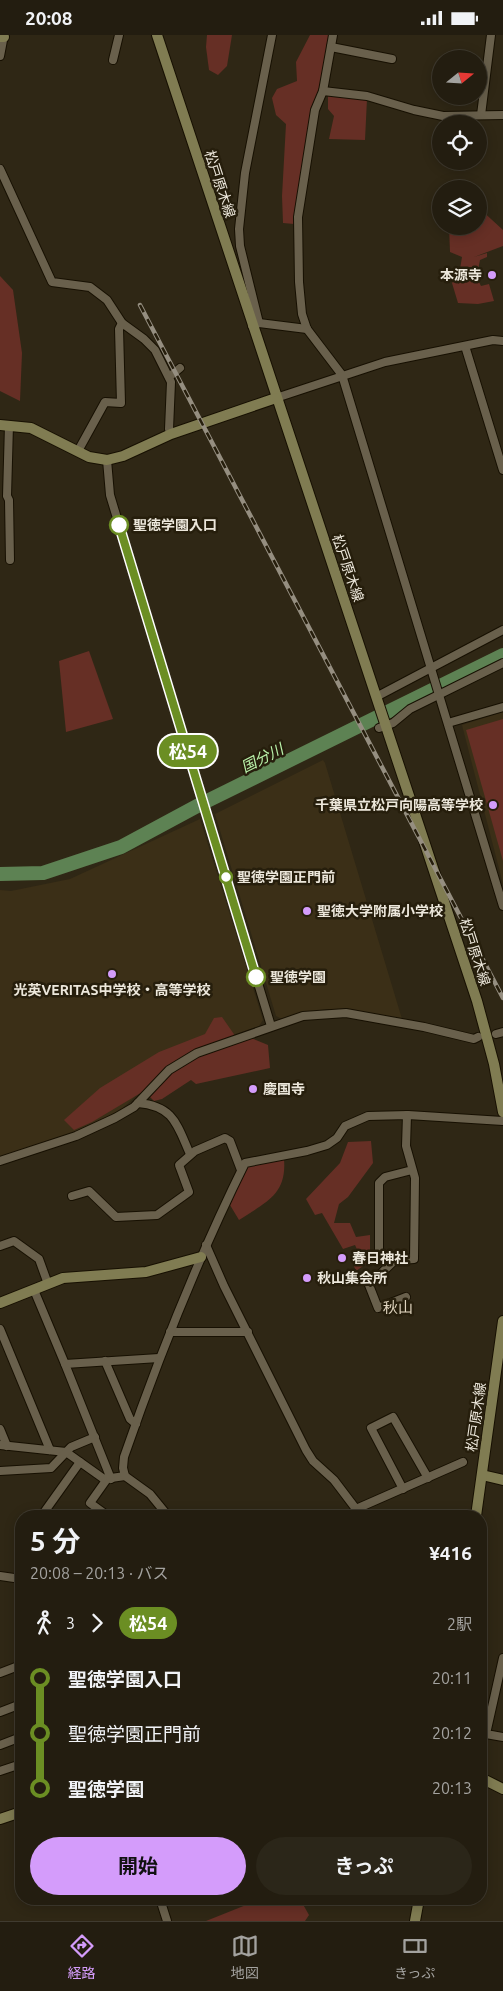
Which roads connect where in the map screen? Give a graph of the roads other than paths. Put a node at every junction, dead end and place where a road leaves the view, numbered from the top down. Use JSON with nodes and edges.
{"nodes":[{"id":1,"x":119,"y":35,"type":"edge"},
{"id":2,"x":157,"y":35,"type":"edge"},
{"id":3,"x":272,"y":35,"type":"edge"},
{"id":4,"x":333,"y":35,"type":"edge"},
{"id":5,"x":491,"y":35,"type":"edge"},
{"id":6,"x":3,"y":36,"type":"edge"},
{"id":7,"x":331,"y":47,"type":"junction"},
{"id":8,"x":0,"y":56,"type":"edge"},
{"id":9,"x":392,"y":59,"type":"dead end"},
{"id":10,"x":113,"y":60,"type":"dead end"},
{"id":11,"x":323,"y":91,"type":"junction"},
{"id":12,"x":437,"y":115,"type":"edge"},
{"id":13,"x":480,"y":115,"type":"edge"},
{"id":14,"x":487,"y":115,"type":"edge"},
{"id":15,"x":503,"y":115,"type":"edge"},
{"id":16,"x":0,"y":169,"type":"edge"},
{"id":17,"x":122,"y":323,"type":"junction"},
{"id":18,"x":256,"y":325,"type":"junction"},
{"id":19,"x":307,"y":329,"type":"junction"},
{"id":20,"x":503,"y":341,"type":"edge"},
{"id":21,"x":466,"y":346,"type":"junction"},
{"id":22,"x":180,"y":367,"type":"dead end"},
{"id":23,"x":342,"y":375,"type":"junction"},
{"id":24,"x":169,"y":377,"type":"junction"},
{"id":25,"x":276,"y":398,"type":"junction"},
{"id":26,"x":4,"y":425,"type":"edge"},
{"id":27,"x":171,"y":434,"type":"junction"},
{"id":28,"x":78,"y":451,"type":"junction"},
{"id":29,"x":107,"y":461,"type":"junction"},
{"id":30,"x":503,"y":470,"type":"edge"},
{"id":31,"x":4,"y":496,"type":"edge"},
{"id":32,"x":10,"y":561,"type":"dead end"},
{"id":33,"x":503,"y":630,"type":"edge"},
{"id":34,"x":503,"y":663,"type":"edge"},
{"id":35,"x":430,"y":668,"type":"junction"},
{"id":36,"x":439,"y":695,"type":"junction"},
{"id":37,"x":376,"y":697,"type":"junction"},
{"id":38,"x":503,"y":707,"type":"edge"},
{"id":39,"x":448,"y":723,"type":"junction"},
{"id":40,"x":382,"y":727,"type":"junction"},
{"id":41,"x":503,"y":906,"type":"edge"},
{"id":42,"x":271,"y":1027,"type":"junction"},
{"id":43,"x":478,"y":1037,"type":"dead end"},
{"id":44,"x":138,"y":1103,"type":"junction"},
{"id":45,"x":503,"y":1112,"type":"edge"},
{"id":46,"x":407,"y":1115,"type":"junction"},
{"id":47,"x":503,"y":1121,"type":"edge"},
{"id":48,"x":190,"y":1154,"type":"junction"},
{"id":49,"x":0,"y":1161,"type":"edge"},
{"id":50,"x":412,"y":1170,"type":"junction"},
{"id":51,"x":241,"y":1171,"type":"junction"},
{"id":52,"x":72,"y":1196,"type":"dead end"},
{"id":53,"x":206,"y":1245,"type":"junction"},
{"id":54,"x":0,"y":1246,"type":"edge"},
{"id":55,"x":201,"y":1257,"type":"junction"},
{"id":56,"x":394,"y":1261,"type":"junction"},
{"id":57,"x":48,"y":1284,"type":"junction"},
{"id":58,"x":34,"y":1289,"type":"junction"},
{"id":59,"x":406,"y":1297,"type":"dead end"},
{"id":60,"x":0,"y":1303,"type":"edge"},
{"id":61,"x":503,"y":1321,"type":"edge"},
{"id":62,"x":0,"y":1329,"type":"edge"},
{"id":63,"x":170,"y":1332,"type":"junction"},
{"id":64,"x":248,"y":1332,"type":"junction"},
{"id":65,"x":159,"y":1358,"type":"junction"},
{"id":66,"x":105,"y":1361,"type":"junction"},
{"id":67,"x":65,"y":1364,"type":"junction"},
{"id":68,"x":136,"y":1425,"type":"junction"},
{"id":69,"x":0,"y":1429,"type":"edge"},
{"id":70,"x":95,"y":1437,"type":"junction"},
{"id":71,"x":4,"y":1446,"type":"edge"},
{"id":72,"x":50,"y":1450,"type":"junction"},
{"id":73,"x":66,"y":1452,"type":"junction"},
{"id":74,"x":80,"y":1462,"type":"junction"},
{"id":75,"x":463,"y":1462,"type":"dead end"},
{"id":76,"x":0,"y":1471,"type":"edge"},
{"id":77,"x":482,"y":1475,"type":"junction"},
{"id":78,"x":126,"y":1476,"type":"junction"},
{"id":79,"x":428,"y":1478,"type":"junction"},
{"id":80,"x":109,"y":1479,"type":"junction"},
{"id":81,"x":503,"y":1480,"type":"edge"},
{"id":82,"x":403,"y":1489,"type":"junction"},
{"id":83,"x":46,"y":1510,"type":"edge"},
{"id":84,"x":100,"y":1510,"type":"edge"},
{"id":85,"x":163,"y":1510,"type":"edge"},
{"id":86,"x":477,"y":1510,"type":"edge"},
{"id":87,"x":0,"y":1576,"type":"edge"},
{"id":88,"x":15,"y":1578,"type":"edge"},
{"id":89,"x":503,"y":1659,"type":"edge"},
{"id":90,"x":15,"y":1667,"type":"edge"},
{"id":91,"x":0,"y":1673,"type":"edge"},
{"id":92,"x":15,"y":1706,"type":"edge"},
{"id":93,"x":0,"y":1712,"type":"edge"},
{"id":94,"x":487,"y":1730,"type":"edge"},
{"id":95,"x":487,"y":1734,"type":"edge"},
{"id":96,"x":503,"y":1737,"type":"edge"},
{"id":97,"x":15,"y":1739,"type":"edge"},
{"id":98,"x":0,"y":1745,"type":"edge"},
{"id":99,"x":15,"y":1766,"type":"edge"},
{"id":100,"x":0,"y":1771,"type":"edge"},
{"id":101,"x":487,"y":1781,"type":"edge"},
{"id":102,"x":503,"y":1789,"type":"edge"},
{"id":103,"x":15,"y":1814,"type":"edge"},
{"id":104,"x":0,"y":1819,"type":"edge"},
{"id":105,"x":162,"y":1905,"type":"edge"},
{"id":106,"x":418,"y":1905,"type":"edge"},
{"id":107,"x":167,"y":1921,"type":"edge"},
{"id":108,"x":415,"y":1921,"type":"edge"}],
"edges":[{"from":1,"to":10,"type":"street"},
{"from":2,"to":18,"type":"main road","name":"松戸原木線"},
{"from":3,"to":18,"type":"street"},
{"from":4,"to":7,"type":"street"},
{"from":5,"to":13,"type":"street"},
{"from":6,"to":8,"type":"street"},
{"from":7,"to":9,"type":"street"},
{"from":7,"to":11,"type":"street"},
{"from":11,"to":12,"type":"street"},
{"from":11,"to":19,"type":"street"},
{"from":14,"to":15,"type":"street"},
{"from":16,"to":17,"type":"street"},
{"from":17,"to":24,"type":"street"},
{"from":17,"to":28,"type":"street"},
{"from":18,"to":19,"type":"street"},
{"from":18,"to":25,"type":"main road","name":"松戸原木線"},
{"from":19,"to":23,"type":"street"},
{"from":20,"to":21,"type":"street"},
{"from":21,"to":23,"type":"street"},
{"from":21,"to":30,"type":"street"},
{"from":22,"to":24,"type":"street"},
{"from":23,"to":25,"type":"street"},
{"from":23,"to":35,"type":"street"},
{"from":24,"to":27,"type":"street"},
{"from":25,"to":27,"type":"main road"},
{"from":25,"to":37,"type":"main road","name":"松戸原木線"},
{"from":26,"to":28,"type":"main road"},
{"from":26,"to":31,"type":"street"},
{"from":27,"to":29,"type":"main road"},
{"from":28,"to":29,"type":"main road"},
{"from":29,"to":42,"type":"street"},
{"from":31,"to":32,"type":"street"},
{"from":33,"to":35,"type":"street"},
{"from":34,"to":36,"type":"street"},
{"from":35,"to":36,"type":"street"},
{"from":35,"to":37,"type":"street"},
{"from":36,"to":39,"type":"street"},
{"from":36,"to":40,"type":"street"},
{"from":37,"to":40,"type":"main road","name":"松戸原木線"},
{"from":38,"to":39,"type":"street"},
{"from":39,"to":41,"type":"street"},
{"from":40,"to":45,"type":"main road","name":"松戸原木線"},
{"from":42,"to":43,"type":"street"},
{"from":42,"to":44,"type":"street"},
{"from":44,"to":48,"type":"street"},
{"from":44,"to":49,"type":"street"},
{"from":46,"to":47,"type":"street"},
{"from":46,"to":50,"type":"street"},
{"from":46,"to":51,"type":"street"},
{"from":48,"to":51,"type":"street"},
{"from":48,"to":52,"type":"street"},
{"from":50,"to":56,"type":"street"},
{"from":50,"to":56,"type":"street"},
{"from":51,"to":53,"type":"street"},
{"from":53,"to":55,"type":"street"},
{"from":53,"to":64,"type":"street"},
{"from":54,"to":57,"type":"street"},
{"from":55,"to":57,"type":"main road"},
{"from":55,"to":63,"type":"street"},
{"from":56,"to":59,"type":"street"},
{"from":57,"to":58,"type":"main road"},
{"from":58,"to":60,"type":"main road"},
{"from":58,"to":67,"type":"street"},
{"from":61,"to":77,"type":"main road","name":"松戸原木線"},
{"from":62,"to":72,"type":"street"},
{"from":63,"to":64,"type":"street"},
{"from":63,"to":65,"type":"street"},
{"from":64,"to":82,"type":"street"},
{"from":65,"to":66,"type":"street"},
{"from":65,"to":68,"type":"street"},
{"from":66,"to":67,"type":"street"},
{"from":66,"to":68,"type":"street"},
{"from":67,"to":70,"type":"street"},
{"from":68,"to":78,"type":"street"},
{"from":69,"to":71,"type":"street"},
{"from":70,"to":73,"type":"street"},
{"from":70,"to":80,"type":"street"},
{"from":71,"to":72,"type":"street"},
{"from":72,"to":73,"type":"street"},
{"from":73,"to":74,"type":"street"},
{"from":73,"to":76,"type":"street"},
{"from":74,"to":80,"type":"street"},
{"from":74,"to":83,"type":"street"},
{"from":75,"to":79,"type":"street"},
{"from":77,"to":81,"type":"main road"},
{"from":77,"to":86,"type":"main road","name":"松戸原木線"},
{"from":78,"to":80,"type":"street"},
{"from":78,"to":85,"type":"street"},
{"from":79,"to":82,"type":"street"},
{"from":79,"to":82,"type":"street"},
{"from":80,"to":84,"type":"street"},
{"from":87,"to":88,"type":"street"},
{"from":89,"to":94,"type":"street"},
{"from":90,"to":91,"type":"street"},
{"from":92,"to":93,"type":"street"},
{"from":95,"to":96,"type":"street"},
{"from":97,"to":98,"type":"street"},
{"from":99,"to":100,"type":"street"},
{"from":101,"to":102,"type":"main road"},
{"from":103,"to":104,"type":"main road"},
{"from":105,"to":107,"type":"street"},
{"from":106,"to":108,"type":"main road"}]}
